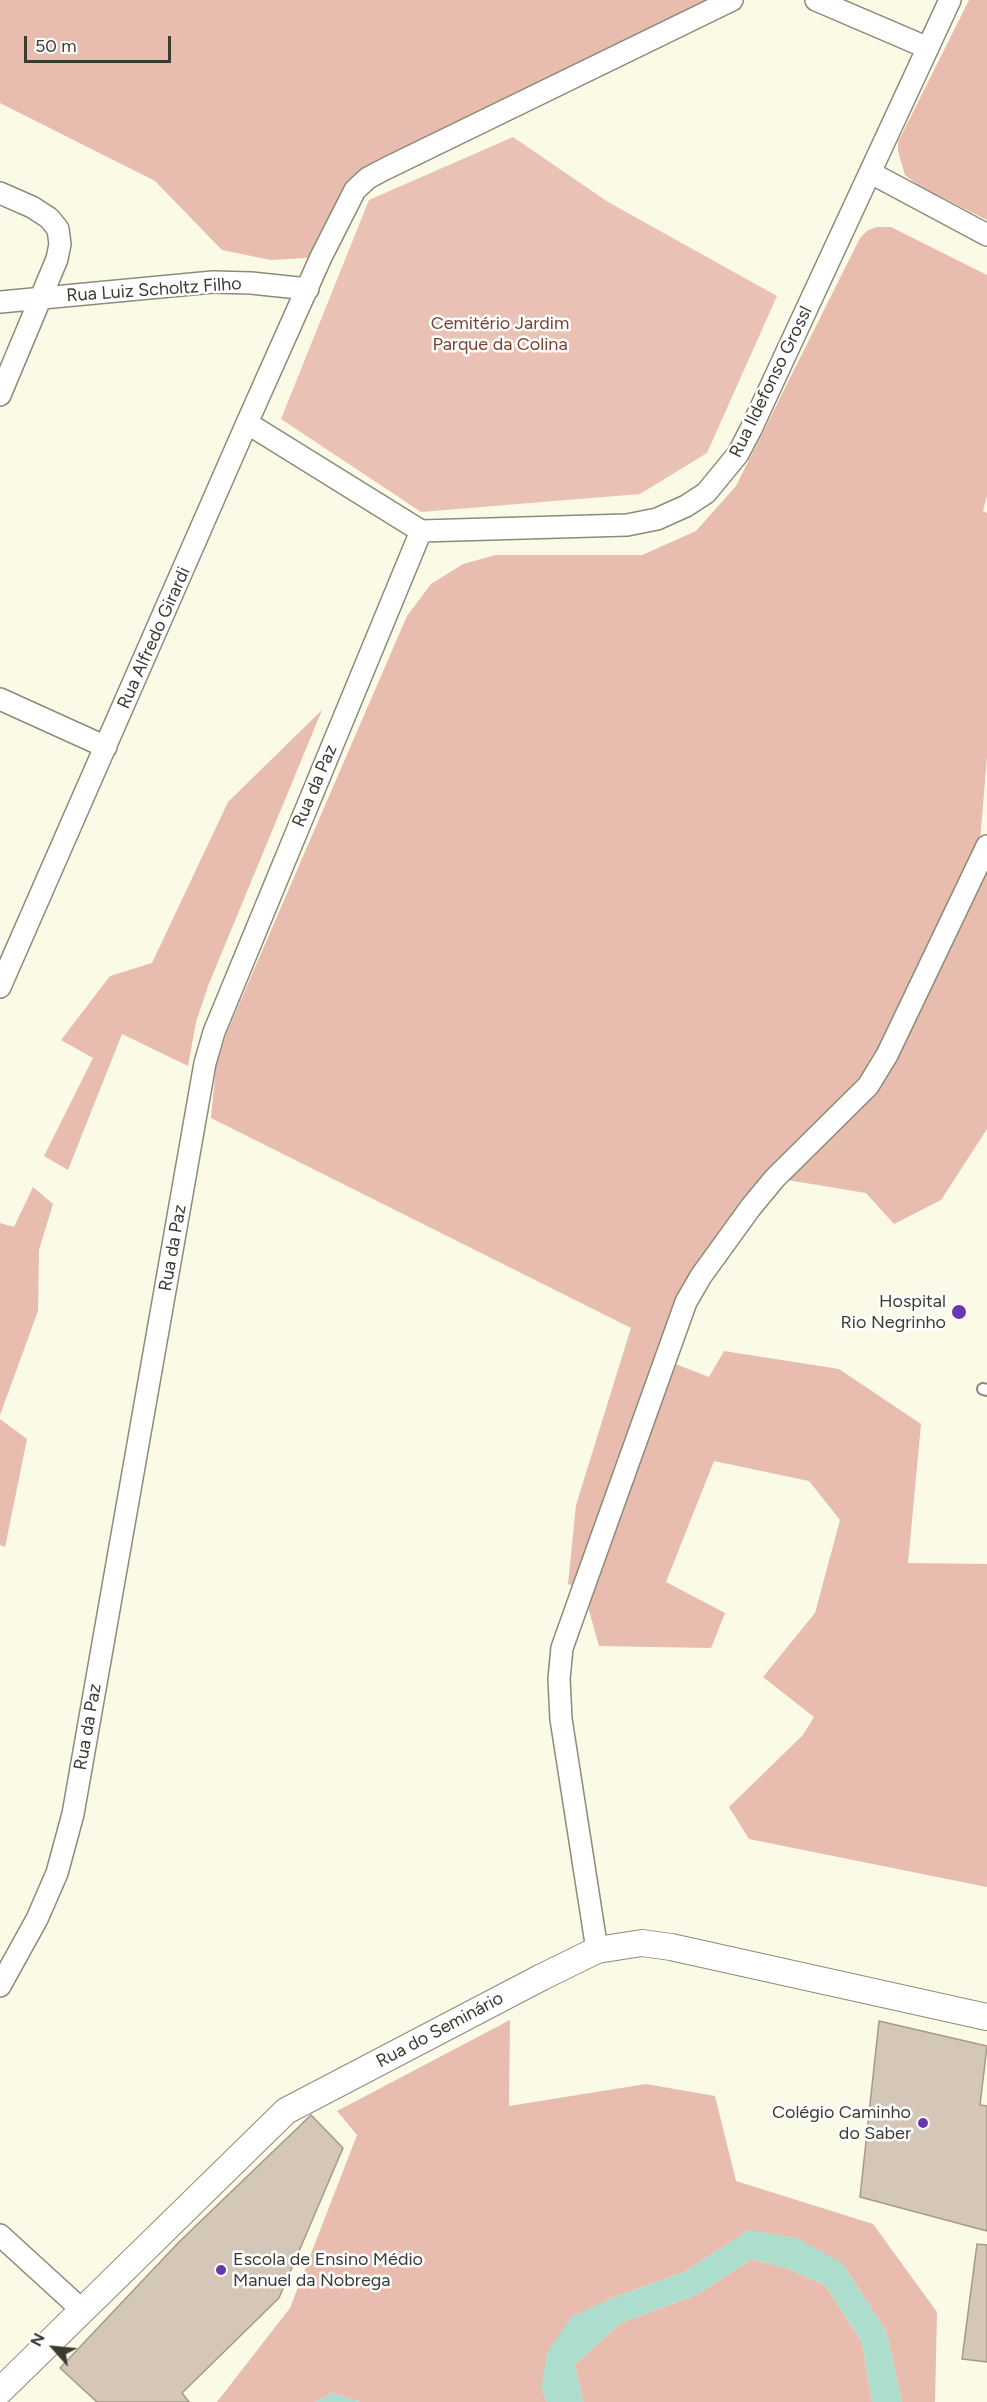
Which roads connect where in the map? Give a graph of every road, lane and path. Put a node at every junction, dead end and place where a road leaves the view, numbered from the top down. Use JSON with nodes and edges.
{"nodes":[{"id":1,"x":732,"y":0,"type":"edge"},
{"id":2,"x":816,"y":0,"type":"edge"},
{"id":3,"x":950,"y":0,"type":"edge"},
{"id":4,"x":928,"y":48,"type":"junction"},
{"id":5,"x":871,"y":173,"type":"junction"},
{"id":6,"x":0,"y":193,"type":"edge"},
{"id":7,"x":987,"y":236,"type":"edge"},
{"id":8,"x":308,"y":289,"type":"junction"},
{"id":9,"x":40,"y":300,"type":"junction"},
{"id":10,"x":0,"y":302,"type":"edge"},
{"id":11,"x":0,"y":395,"type":"edge"},
{"id":12,"x":247,"y":423,"type":"junction"},
{"id":13,"x":421,"y":531,"type":"junction"},
{"id":14,"x":0,"y":699,"type":"edge"},
{"id":15,"x":106,"y":747,"type":"junction"},
{"id":16,"x":987,"y":846,"type":"edge"},
{"id":17,"x":0,"y":987,"type":"edge"},
{"id":18,"x":597,"y":1950,"type":"junction"},
{"id":19,"x":0,"y":1986,"type":"edge"},
{"id":20,"x":987,"y":2017,"type":"edge"},
{"id":21,"x":0,"y":2235,"type":"edge"},
{"id":22,"x":82,"y":2310,"type":"junction"},
{"id":23,"x":0,"y":2391,"type":"edge"}],
"edges":[{"from":1,"to":8,"type":"street","name":"Rua Alfredo Girardi"},
{"from":2,"to":4,"type":"street"},
{"from":3,"to":4,"type":"street","name":"Rua Ildefonso Grossl"},
{"from":4,"to":5,"type":"street","name":"Rua Ildefonso Grossl"},
{"from":5,"to":7,"type":"street"},
{"from":5,"to":13,"type":"street","name":"Rua Ildefonso Grossl"},
{"from":6,"to":9,"type":"street"},
{"from":8,"to":9,"type":"street","name":"Rua Luiz Scholtz Filho"},
{"from":8,"to":12,"type":"street","name":"Rua Alfredo Girardi"},
{"from":9,"to":10,"type":"street","name":"Rua Luiz Scholtz Filho"},
{"from":9,"to":11,"type":"street"},
{"from":12,"to":13,"type":"street"},
{"from":12,"to":15,"type":"street","name":"Rua Alfredo Girardi"},
{"from":13,"to":19,"type":"street","name":"Rua da Paz"},
{"from":14,"to":15,"type":"street"},
{"from":15,"to":17,"type":"street","name":"Rua Alfredo Girardi"},
{"from":16,"to":18,"type":"street"},
{"from":18,"to":20,"type":"street","name":"Rua do Seminário"},
{"from":18,"to":22,"type":"street","name":"Rua do Seminário"},
{"from":21,"to":22,"type":"street"},
{"from":22,"to":23,"type":"street","name":"Rua do Seminário"}]}
